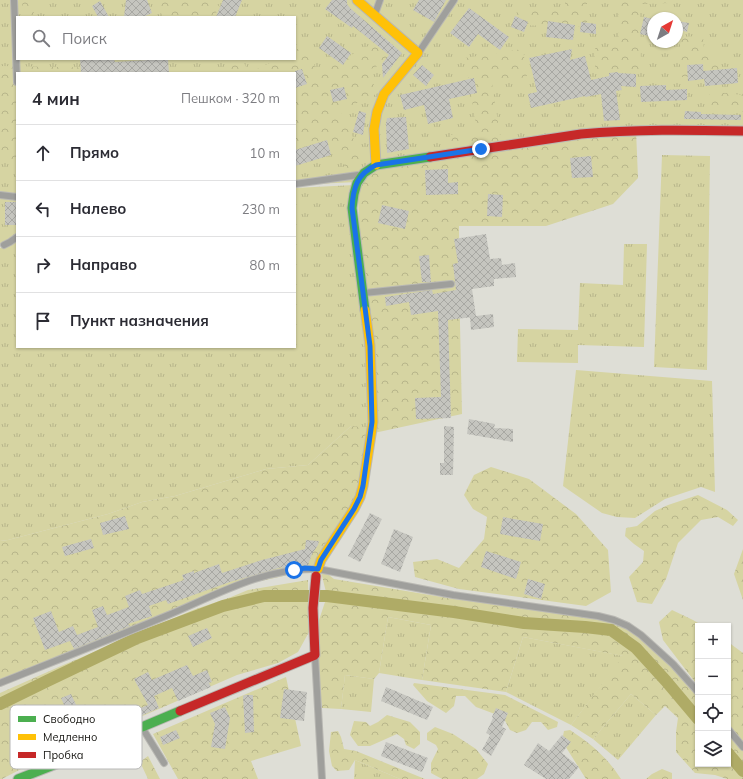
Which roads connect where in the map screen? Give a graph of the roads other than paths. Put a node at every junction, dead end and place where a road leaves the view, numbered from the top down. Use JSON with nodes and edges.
{"nodes":[{"id":1,"x":14,"y":0,"type":"edge"},
{"id":2,"x":357,"y":0,"type":"edge"},
{"id":3,"x":380,"y":0,"type":"edge"},
{"id":4,"x":454,"y":0,"type":"edge"},
{"id":5,"x":375,"y":15,"type":"junction"},
{"id":6,"x":418,"y":53,"type":"junction"},
{"id":7,"x":16,"y":55,"type":"edge"},
{"id":8,"x":16,"y":60,"type":"edge"},
{"id":9,"x":17,"y":72,"type":"edge"},
{"id":10,"x":743,"y":131,"type":"edge"},
{"id":11,"x":376,"y":165,"type":"junction"},
{"id":12,"x":362,"y":175,"type":"junction"},
{"id":13,"x":296,"y":184,"type":"edge"},
{"id":14,"x":0,"y":194,"type":"edge"},
{"id":15,"x":16,"y":197,"type":"edge"},
{"id":16,"x":16,"y":238,"type":"edge"},
{"id":17,"x":4,"y":245,"type":"dead end"},
{"id":18,"x":451,"y":284,"type":"dead end"},
{"id":19,"x":363,"y":293,"type":"junction"},
{"id":20,"x":317,"y":572,"type":"junction"},
{"id":21,"x":315,"y":655,"type":"junction"},
{"id":22,"x":0,"y":683,"type":"edge"},
{"id":23,"x":695,"y":689,"type":"edge"},
{"id":24,"x":142,"y":727,"type":"joint"},
{"id":25,"x":730,"y":731,"type":"edge"},
{"id":26,"x":743,"y":747,"type":"edge"},
{"id":27,"x":164,"y":763,"type":"dead end"},
{"id":28,"x":44,"y":769,"type":"edge"},
{"id":29,"x":18,"y":779,"type":"edge"},
{"id":30,"x":322,"y":779,"type":"edge"}],
"edges":[{"from":1,"to":7,"type":"lane"},
{"from":2,"to":5,"type":"street"},
{"from":3,"to":5,"type":"lane"},
{"from":4,"to":6,"type":"lane"},
{"from":5,"to":6,"type":"street"},
{"from":6,"to":11,"type":"street"},
{"from":8,"to":9,"type":"lane"},
{"from":10,"to":11,"type":"street"},
{"from":11,"to":12,"type":"street"},
{"from":12,"to":13,"type":"lane"},
{"from":12,"to":19,"type":"street"},
{"from":14,"to":15,"type":"lane"},
{"from":16,"to":17,"type":"lane"},
{"from":18,"to":19,"type":"lane"},
{"from":19,"to":20,"type":"street"},
{"from":20,"to":21,"type":"street"},
{"from":20,"to":22,"type":"lane"},
{"from":20,"to":23,"type":"lane"},
{"from":21,"to":24,"type":"street"},
{"from":21,"to":30,"type":"lane"},
{"from":24,"to":27,"type":"lane"},
{"from":25,"to":26,"type":"lane"},
{"from":28,"to":29,"type":"street"}]}
